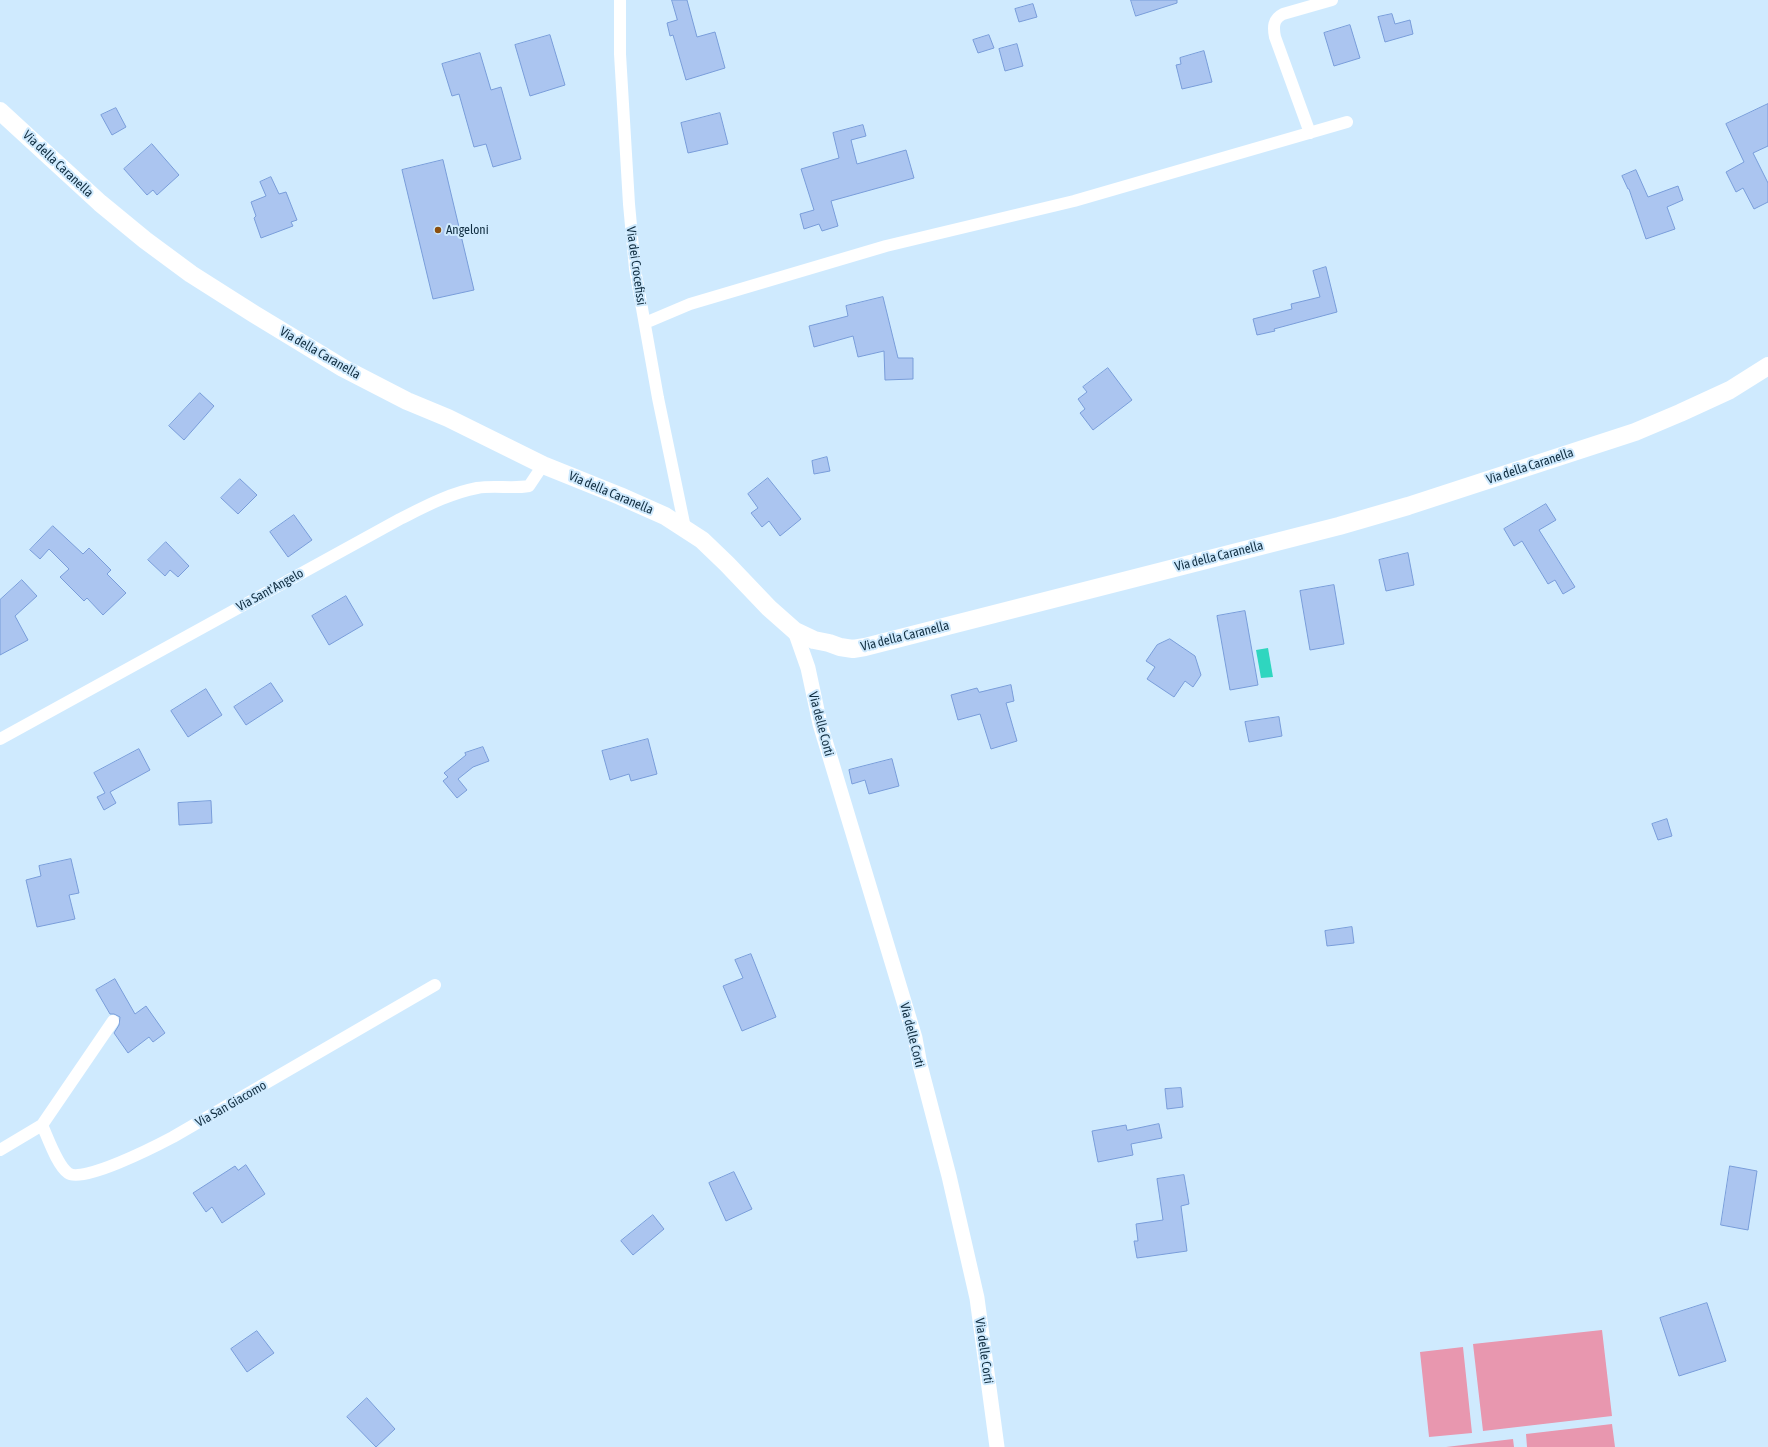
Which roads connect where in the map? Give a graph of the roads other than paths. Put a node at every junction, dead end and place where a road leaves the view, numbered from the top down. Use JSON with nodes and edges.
{"nodes":[{"id":1,"x":620,"y":0,"type":"edge"},
{"id":2,"x":1332,"y":0,"type":"edge"},
{"id":3,"x":0,"y":111,"type":"edge"},
{"id":4,"x":1347,"y":122,"type":"dead end"},
{"id":5,"x":1310,"y":133,"type":"junction"},
{"id":6,"x":645,"y":323,"type":"junction"},
{"id":7,"x":1768,"y":366,"type":"edge"},
{"id":8,"x":543,"y":465,"type":"junction"},
{"id":9,"x":685,"y":528,"type":"junction"},
{"id":10,"x":795,"y":631,"type":"junction"},
{"id":11,"x":0,"y":739,"type":"edge"},
{"id":12,"x":435,"y":985,"type":"dead end"},
{"id":13,"x":113,"y":1021,"type":"dead end"},
{"id":14,"x":42,"y":1125,"type":"junction"},
{"id":15,"x":0,"y":1150,"type":"edge"},
{"id":16,"x":997,"y":1447,"type":"edge"}],
"edges":[{"from":1,"to":6,"type":"street","name":"Via dei Crocefissi"},
{"from":2,"to":5,"type":"street"},
{"from":3,"to":8,"type":"main road","name":"Via della Caranella"},
{"from":4,"to":5,"type":"street"},
{"from":5,"to":6,"type":"street"},
{"from":6,"to":9,"type":"street","name":"Via dei Crocefissi"},
{"from":7,"to":10,"type":"main road","name":"Via della Caranella"},
{"from":8,"to":9,"type":"main road","name":"Via della Caranella"},
{"from":8,"to":11,"type":"street","name":"Via Sant'Angelo"},
{"from":9,"to":10,"type":"main road","name":"Via della Caranella"},
{"from":10,"to":16,"type":"street","name":"Via delle Corti"},
{"from":12,"to":14,"type":"street","name":"Via San Giacomo"},
{"from":13,"to":14,"type":"street"},
{"from":14,"to":15,"type":"street"}]}
